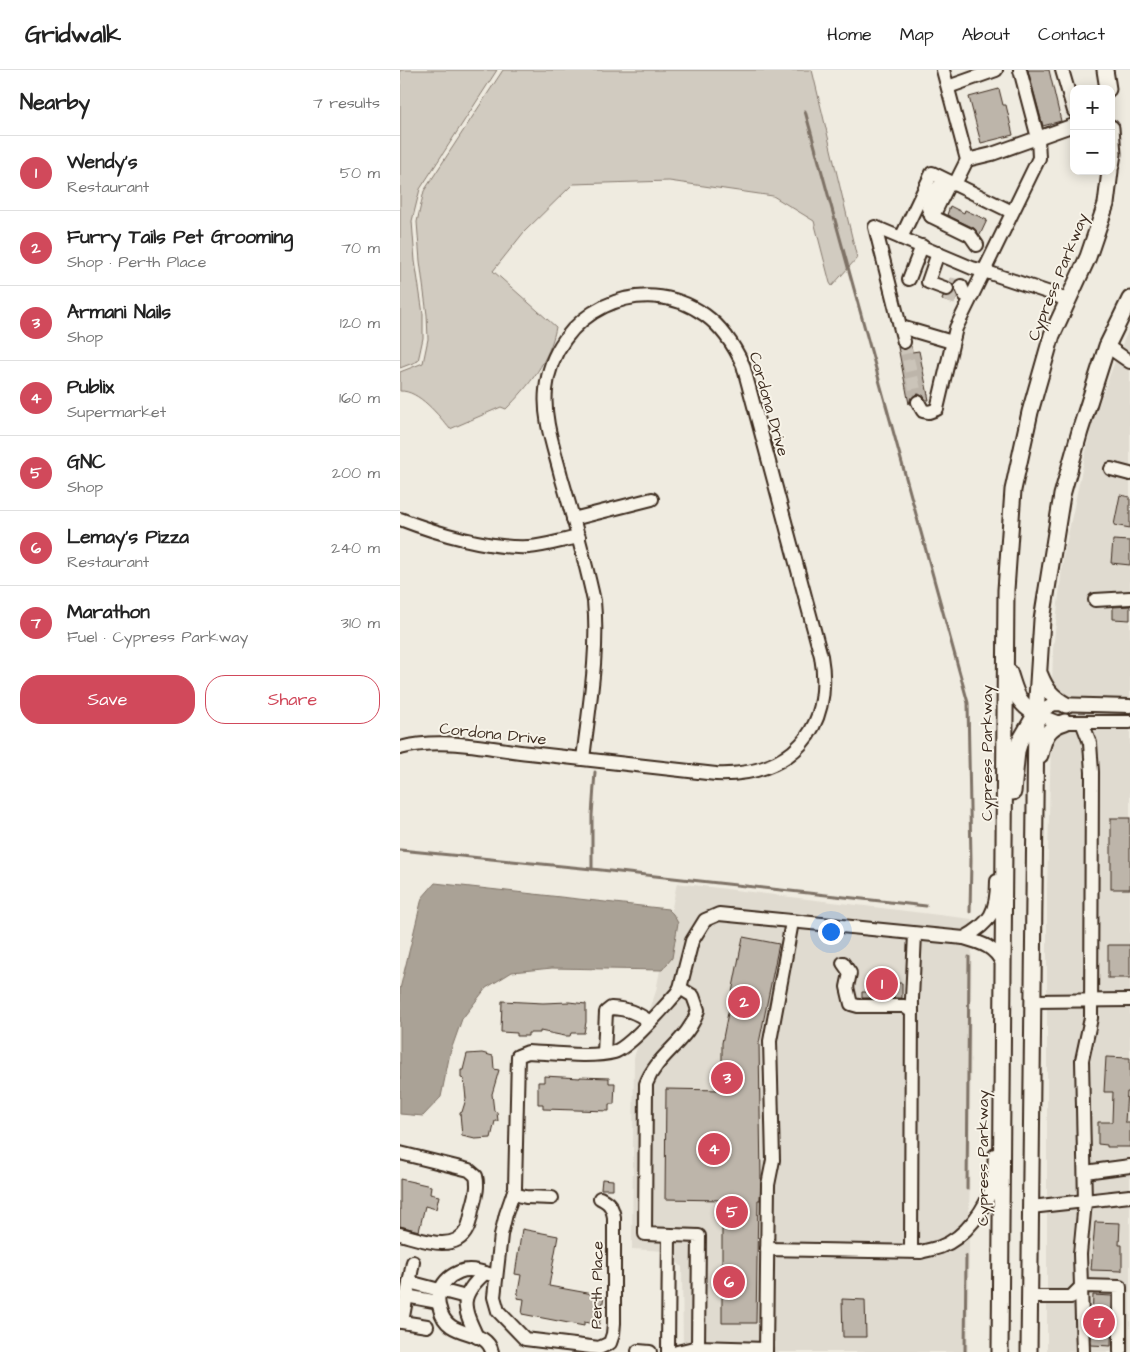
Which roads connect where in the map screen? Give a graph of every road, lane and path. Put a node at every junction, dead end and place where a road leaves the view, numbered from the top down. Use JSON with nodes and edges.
{"nodes":[{"id":1,"x":943,"y":70,"type":"edge"},
{"id":2,"x":996,"y":70,"type":"edge"},
{"id":3,"x":1020,"y":70,"type":"edge"},
{"id":4,"x":1062,"y":70,"type":"edge"},
{"id":5,"x":1105,"y":70,"type":"edge"},
{"id":6,"x":1107,"y":85,"type":"edge"},
{"id":7,"x":948,"y":87,"type":"junction"},
{"id":8,"x":1070,"y":97,"type":"edge"},
{"id":9,"x":1070,"y":126,"type":"edge"},
{"id":10,"x":1038,"y":138,"type":"junction"},
{"id":11,"x":967,"y":160,"type":"junction"},
{"id":12,"x":1110,"y":175,"type":"edge"},
{"id":13,"x":952,"y":185,"type":"junction"},
{"id":14,"x":1012,"y":212,"type":"junction"},
{"id":15,"x":913,"y":215,"type":"junction"},
{"id":16,"x":901,"y":238,"type":"junction"},
{"id":17,"x":976,"y":245,"type":"junction"},
{"id":18,"x":922,"y":246,"type":"junction"},
{"id":19,"x":938,"y":253,"type":"junction"},
{"id":20,"x":992,"y":253,"type":"junction"},
{"id":21,"x":984,"y":271,"type":"junction"},
{"id":22,"x":909,"y":279,"type":"dead end"},
{"id":23,"x":954,"y":291,"type":"junction"},
{"id":24,"x":1130,"y":299,"type":"edge"},
{"id":25,"x":1068,"y":301,"type":"junction"},
{"id":26,"x":899,"y":322,"type":"junction"},
{"id":27,"x":904,"y":342,"type":"tunnel mouth"},
{"id":28,"x":952,"y":342,"type":"junction"},
{"id":29,"x":1107,"y":346,"type":"junction"},
{"id":30,"x":1130,"y":362,"type":"edge"},
{"id":31,"x":918,"y":402,"type":"dead end"},
{"id":32,"x":1112,"y":469,"type":"dead end"},
{"id":33,"x":1130,"y":474,"type":"edge"},
{"id":34,"x":652,"y":499,"type":"dead end"},
{"id":35,"x":400,"y":519,"type":"edge"},
{"id":36,"x":573,"y":519,"type":"junction"},
{"id":37,"x":579,"y":537,"type":"junction"},
{"id":38,"x":1130,"y":598,"type":"edge"},
{"id":39,"x":1095,"y":600,"type":"dead end"},
{"id":40,"x":1005,"y":658,"type":"junction"},
{"id":41,"x":1038,"y":672,"type":"junction"},
{"id":42,"x":1066,"y":705,"type":"junction"},
{"id":43,"x":1130,"y":706,"type":"edge"},
{"id":44,"x":1036,"y":714,"type":"junction"},
{"id":45,"x":1065,"y":722,"type":"junction"},
{"id":46,"x":1082,"y":722,"type":"junction"},
{"id":47,"x":1130,"y":722,"type":"edge"},
{"id":48,"x":400,"y":748,"type":"edge"},
{"id":49,"x":583,"y":759,"type":"junction"},
{"id":50,"x":1035,"y":770,"type":"junction"},
{"id":51,"x":1004,"y":779,"type":"junction"},
{"id":52,"x":1004,"y":815,"type":"junction"},
{"id":53,"x":792,"y":922,"type":"junction"},
{"id":54,"x":915,"y":934,"type":"junction"},
{"id":55,"x":964,"y":938,"type":"junction"},
{"id":56,"x":843,"y":963,"type":"dead end"},
{"id":57,"x":1002,"y":963,"type":"junction"},
{"id":58,"x":680,"y":988,"type":"junction"},
{"id":59,"x":1091,"y":1000,"type":"junction"},
{"id":60,"x":1130,"y":1000,"type":"edge"},
{"id":61,"x":1032,"y":1001,"type":"junction"},
{"id":62,"x":912,"y":1012,"type":"junction"},
{"id":63,"x":649,"y":1021,"type":"junction"},
{"id":64,"x":1002,"y":1040,"type":"junction"},
{"id":65,"x":604,"y":1053,"type":"junction"},
{"id":66,"x":400,"y":1153,"type":"edge"},
{"id":67,"x":1130,"y":1166,"type":"edge"},
{"id":68,"x":1085,"y":1172,"type":"junction"},
{"id":69,"x":513,"y":1194,"type":"junction"},
{"id":70,"x":1130,"y":1196,"type":"edge"},
{"id":71,"x":552,"y":1198,"type":"dead end"},
{"id":72,"x":600,"y":1198,"type":"dead end"},
{"id":73,"x":1086,"y":1202,"type":"junction"},
{"id":74,"x":1031,"y":1207,"type":"junction"},
{"id":75,"x":400,"y":1234,"type":"edge"},
{"id":76,"x":669,"y":1235,"type":"junction"},
{"id":77,"x":767,"y":1250,"type":"junction"},
{"id":78,"x":911,"y":1251,"type":"junction"},
{"id":79,"x":412,"y":1262,"type":"dead end"},
{"id":80,"x":490,"y":1275,"type":"junction"},
{"id":81,"x":409,"y":1282,"type":"junction"},
{"id":82,"x":1082,"y":1286,"type":"junction"},
{"id":83,"x":1125,"y":1292,"type":"edge"},
{"id":84,"x":406,"y":1296,"type":"junction"},
{"id":85,"x":439,"y":1297,"type":"junction"},
{"id":86,"x":466,"y":1297,"type":"junction"},
{"id":87,"x":1030,"y":1297,"type":"junction"},
{"id":88,"x":401,"y":1322,"type":"edge"},
{"id":89,"x":426,"y":1326,"type":"dead end"},
{"id":90,"x":477,"y":1337,"type":"junction"},
{"id":91,"x":698,"y":1348,"type":"junction"},
{"id":92,"x":638,"y":1351,"type":"edge"},
{"id":93,"x":766,"y":1351,"type":"edge"},
{"id":94,"x":492,"y":1352,"type":"edge"},
{"id":95,"x":650,"y":1352,"type":"edge"},
{"id":96,"x":668,"y":1352,"type":"edge"},
{"id":97,"x":677,"y":1352,"type":"edge"},
{"id":98,"x":1000,"y":1352,"type":"edge"},
{"id":99,"x":1030,"y":1352,"type":"edge"},
{"id":100,"x":1082,"y":1352,"type":"edge"},
{"id":101,"x":1120,"y":1352,"type":"edge"}],
"edges":[{"from":1,"to":7,"type":"street"},
{"from":2,"to":7,"type":"street"},
{"from":3,"to":10,"type":"street"},
{"from":4,"to":8,"type":"street"},
{"from":5,"to":6,"type":"main road"},
{"from":7,"to":11,"type":"street"},
{"from":9,"to":10,"type":"street"},
{"from":10,"to":11,"type":"street"},
{"from":10,"to":14,"type":"street"},
{"from":11,"to":13,"type":"street"},
{"from":12,"to":25,"type":"main road","name":"Cypress Parkway"},
{"from":13,"to":14,"type":"street"},
{"from":13,"to":15,"type":"street"},
{"from":13,"to":17,"type":"street"},
{"from":14,"to":20,"type":"street"},
{"from":15,"to":16,"type":"street"},
{"from":15,"to":17,"type":"street"},
{"from":16,"to":18,"type":"street"},
{"from":16,"to":26,"type":"street"},
{"from":17,"to":20,"type":"street"},
{"from":18,"to":19,"type":"street"},
{"from":18,"to":22,"type":"street"},
{"from":19,"to":21,"type":"street"},
{"from":19,"to":23,"type":"street"},
{"from":20,"to":21,"type":"street"},
{"from":21,"to":23,"type":"street"},
{"from":21,"to":25,"type":"street"},
{"from":23,"to":28,"type":"street"},
{"from":24,"to":29,"type":"main road"},
{"from":25,"to":40,"type":"main road","name":"Cypress Parkway"},
{"from":26,"to":27,"type":"street"},
{"from":26,"to":28,"type":"street"},
{"from":28,"to":31,"type":"street"},
{"from":29,"to":30,"type":"street"},
{"from":29,"to":41,"type":"main road"},
{"from":32,"to":33,"type":"street"},
{"from":34,"to":36,"type":"street"},
{"from":35,"to":37,"type":"street"},
{"from":36,"to":37,"type":"street","name":"Cordona Drive"},
{"from":36,"to":49,"type":"street","name":"Cordona Drive"},
{"from":37,"to":49,"type":"street","name":"Cordona Drive"},
{"from":38,"to":39,"type":"street"},
{"from":40,"to":44,"type":"main road"},
{"from":40,"to":51,"type":"main road","name":"Cypress Parkway"},
{"from":41,"to":42,"type":"main road"},
{"from":41,"to":44,"type":"main road"},
{"from":42,"to":43,"type":"street"},
{"from":42,"to":44,"type":"street"},
{"from":44,"to":45,"type":"street"},
{"from":44,"to":50,"type":"main road"},
{"from":44,"to":52,"type":"main road"},
{"from":45,"to":46,"type":"street"},
{"from":45,"to":50,"type":"main road"},
{"from":46,"to":47,"type":"street"},
{"from":46,"to":59,"type":"street"},
{"from":48,"to":49,"type":"street","name":"Cordona Drive"},
{"from":50,"to":61,"type":"main road"},
{"from":51,"to":52,"type":"main road","name":"Cypress Parkway"},
{"from":51,"to":55,"type":"street"},
{"from":52,"to":57,"type":"main road","name":"Cypress Parkway"},
{"from":53,"to":54,"type":"street","name":"Perth Place"},
{"from":53,"to":58,"type":"street","name":"Perth Place"},
{"from":53,"to":77,"type":"street"},
{"from":54,"to":55,"type":"street","name":"Perth Place"},
{"from":54,"to":62,"type":"street"},
{"from":55,"to":57,"type":"street","name":"Perth Place"},
{"from":56,"to":62,"type":"street"},
{"from":57,"to":64,"type":"main road","name":"Cypress Parkway"},
{"from":58,"to":63,"type":"street","name":"Perth Place"},
{"from":58,"to":76,"type":"street"},
{"from":59,"to":60,"type":"street"},
{"from":59,"to":61,"type":"street"},
{"from":59,"to":68,"type":"street"},
{"from":61,"to":74,"type":"main road"},
{"from":62,"to":78,"type":"street"},
{"from":63,"to":65,"type":"street","name":"Perth Place"},
{"from":63,"to":65,"type":"street"},
{"from":64,"to":78,"type":"street"},
{"from":64,"to":98,"type":"main road","name":"Cypress Parkway"},
{"from":65,"to":69,"type":"street","name":"Perth Place"},
{"from":66,"to":75,"type":"street"},
{"from":67,"to":68,"type":"street"},
{"from":68,"to":73,"type":"street"},
{"from":69,"to":71,"type":"street"},
{"from":69,"to":80,"type":"street","name":"Perth Place"},
{"from":70,"to":73,"type":"street"},
{"from":72,"to":80,"type":"street","name":"Perth Place"},
{"from":73,"to":74,"type":"street"},
{"from":73,"to":82,"type":"street"},
{"from":74,"to":87,"type":"main road"},
{"from":76,"to":91,"type":"street"},
{"from":76,"to":96,"type":"street"},
{"from":77,"to":78,"type":"street"},
{"from":77,"to":93,"type":"street"},
{"from":79,"to":81,"type":"street"},
{"from":80,"to":85,"type":"street"},
{"from":80,"to":86,"type":"street"},
{"from":81,"to":84,"type":"street"},
{"from":81,"to":85,"type":"street"},
{"from":82,"to":83,"type":"street"},
{"from":82,"to":87,"type":"street"},
{"from":82,"to":100,"type":"street"},
{"from":83,"to":101,"type":"street"},
{"from":84,"to":85,"type":"street"},
{"from":84,"to":88,"type":"street"},
{"from":85,"to":86,"type":"street"},
{"from":85,"to":90,"type":"street"},
{"from":86,"to":90,"type":"street"},
{"from":87,"to":99,"type":"main road"},
{"from":88,"to":89,"type":"street"},
{"from":90,"to":94,"type":"street"},
{"from":91,"to":93,"type":"street"},
{"from":91,"to":97,"type":"street"},
{"from":92,"to":95,"type":"street"}]}
